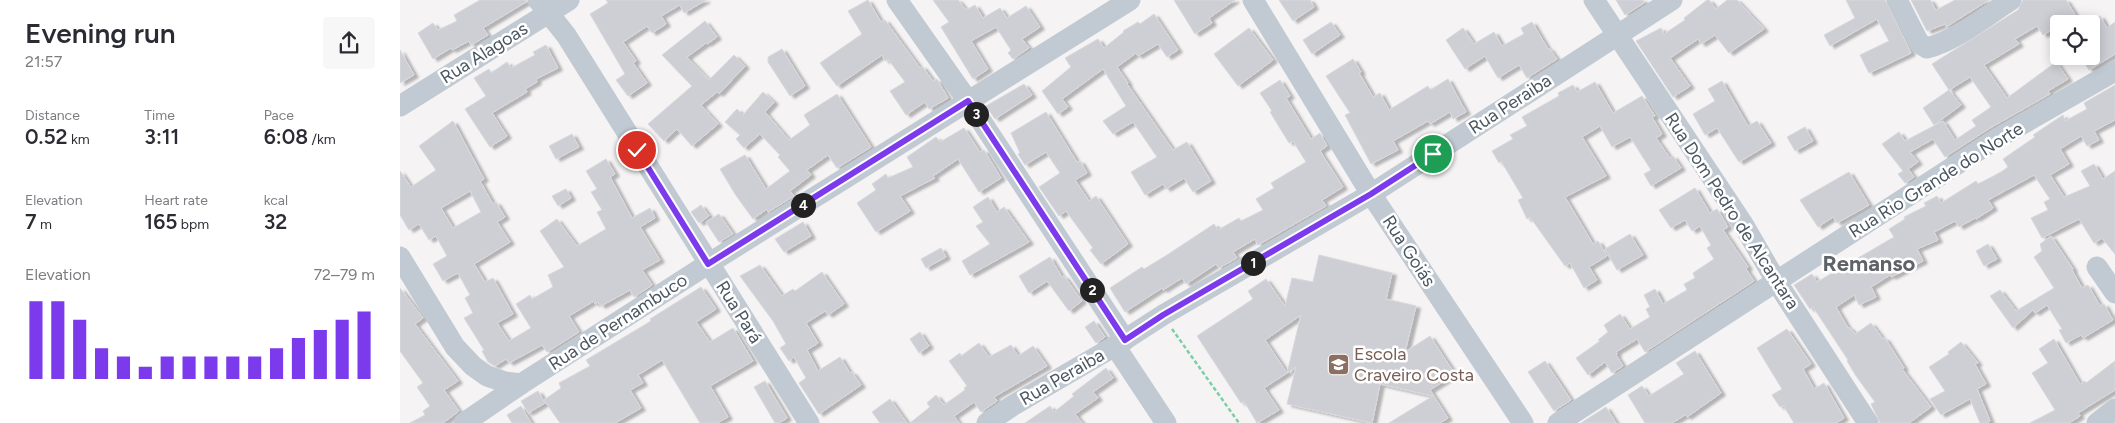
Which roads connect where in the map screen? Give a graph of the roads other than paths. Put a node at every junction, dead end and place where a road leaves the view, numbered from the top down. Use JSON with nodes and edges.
{"nodes":[{"id":1,"x":569,"y":0,"type":"edge"},
{"id":2,"x":897,"y":0,"type":"edge"},
{"id":3,"x":1130,"y":0,"type":"edge"},
{"id":4,"x":1253,"y":0,"type":"edge"},
{"id":5,"x":1594,"y":0,"type":"edge"},
{"id":6,"x":1672,"y":0,"type":"edge"},
{"id":7,"x":1897,"y":0,"type":"edge"},
{"id":8,"x":2011,"y":0,"type":"edge"},
{"id":9,"x":543,"y":6,"type":"edge"},
{"id":10,"x":1616,"y":34,"type":"junction"},
{"id":11,"x":2115,"y":71,"type":"edge"},
{"id":12,"x":968,"y":101,"type":"junction"},
{"id":13,"x":400,"y":106,"type":"edge"},
{"id":14,"x":1371,"y":194,"type":"junction"},
{"id":15,"x":400,"y":257,"type":"edge"},
{"id":16,"x":708,"y":264,"type":"junction"},
{"id":17,"x":2097,"y":267,"type":"dead end"},
{"id":18,"x":1776,"y":281,"type":"junction"},
{"id":19,"x":2115,"y":292,"type":"edge"},
{"id":20,"x":1120,"y":343,"type":"junction"},
{"id":21,"x":521,"y":384,"type":"junction"},
{"id":22,"x":2115,"y":409,"type":"edge"},
{"id":23,"x":805,"y":422,"type":"edge"},
{"id":24,"x":464,"y":423,"type":"edge"},
{"id":25,"x":988,"y":423,"type":"edge"},
{"id":26,"x":1166,"y":423,"type":"edge"},
{"id":27,"x":1522,"y":423,"type":"edge"},
{"id":28,"x":1558,"y":423,"type":"edge"},
{"id":29,"x":1868,"y":423,"type":"edge"},
{"id":30,"x":2097,"y":423,"type":"edge"}],
"edges":[{"from":1,"to":9,"type":"street","name":"Rua Alagoas"},
{"from":2,"to":12,"type":"street"},
{"from":3,"to":12,"type":"street","name":"Rua de Pernambuco"},
{"from":4,"to":14,"type":"street","name":"Rua Goiás"},
{"from":5,"to":10,"type":"street","name":"Rua Dom Pedro de Alcantara"},
{"from":6,"to":10,"type":"street","name":"Rua Peraiba"},
{"from":7,"to":8,"type":"street"},
{"from":9,"to":13,"type":"street","name":"Rua Alagoas"},
{"from":9,"to":16,"type":"street","name":"Rua Pará"},
{"from":10,"to":14,"type":"street","name":"Rua Peraiba"},
{"from":10,"to":18,"type":"street","name":"Rua Dom Pedro de Alcantara"},
{"from":11,"to":18,"type":"street","name":"Rua Rio Grande do Norte"},
{"from":12,"to":16,"type":"street","name":"Rua de Pernambuco"},
{"from":12,"to":20,"type":"street"},
{"from":14,"to":20,"type":"street","name":"Rua Peraiba"},
{"from":14,"to":27,"type":"street","name":"Rua Goiás"},
{"from":15,"to":21,"type":"street"},
{"from":16,"to":21,"type":"street","name":"Rua de Pernambuco"},
{"from":16,"to":23,"type":"street","name":"Rua Pará"},
{"from":17,"to":19,"type":"street"},
{"from":18,"to":28,"type":"street","name":"Rua Rio Grande do Norte"},
{"from":18,"to":29,"type":"street","name":"Rua Dom Pedro de Alcantara"},
{"from":20,"to":25,"type":"street","name":"Rua Peraiba"},
{"from":20,"to":26,"type":"street"},
{"from":21,"to":24,"type":"street","name":"Rua de Pernambuco"},
{"from":22,"to":30,"type":"street"}]}
